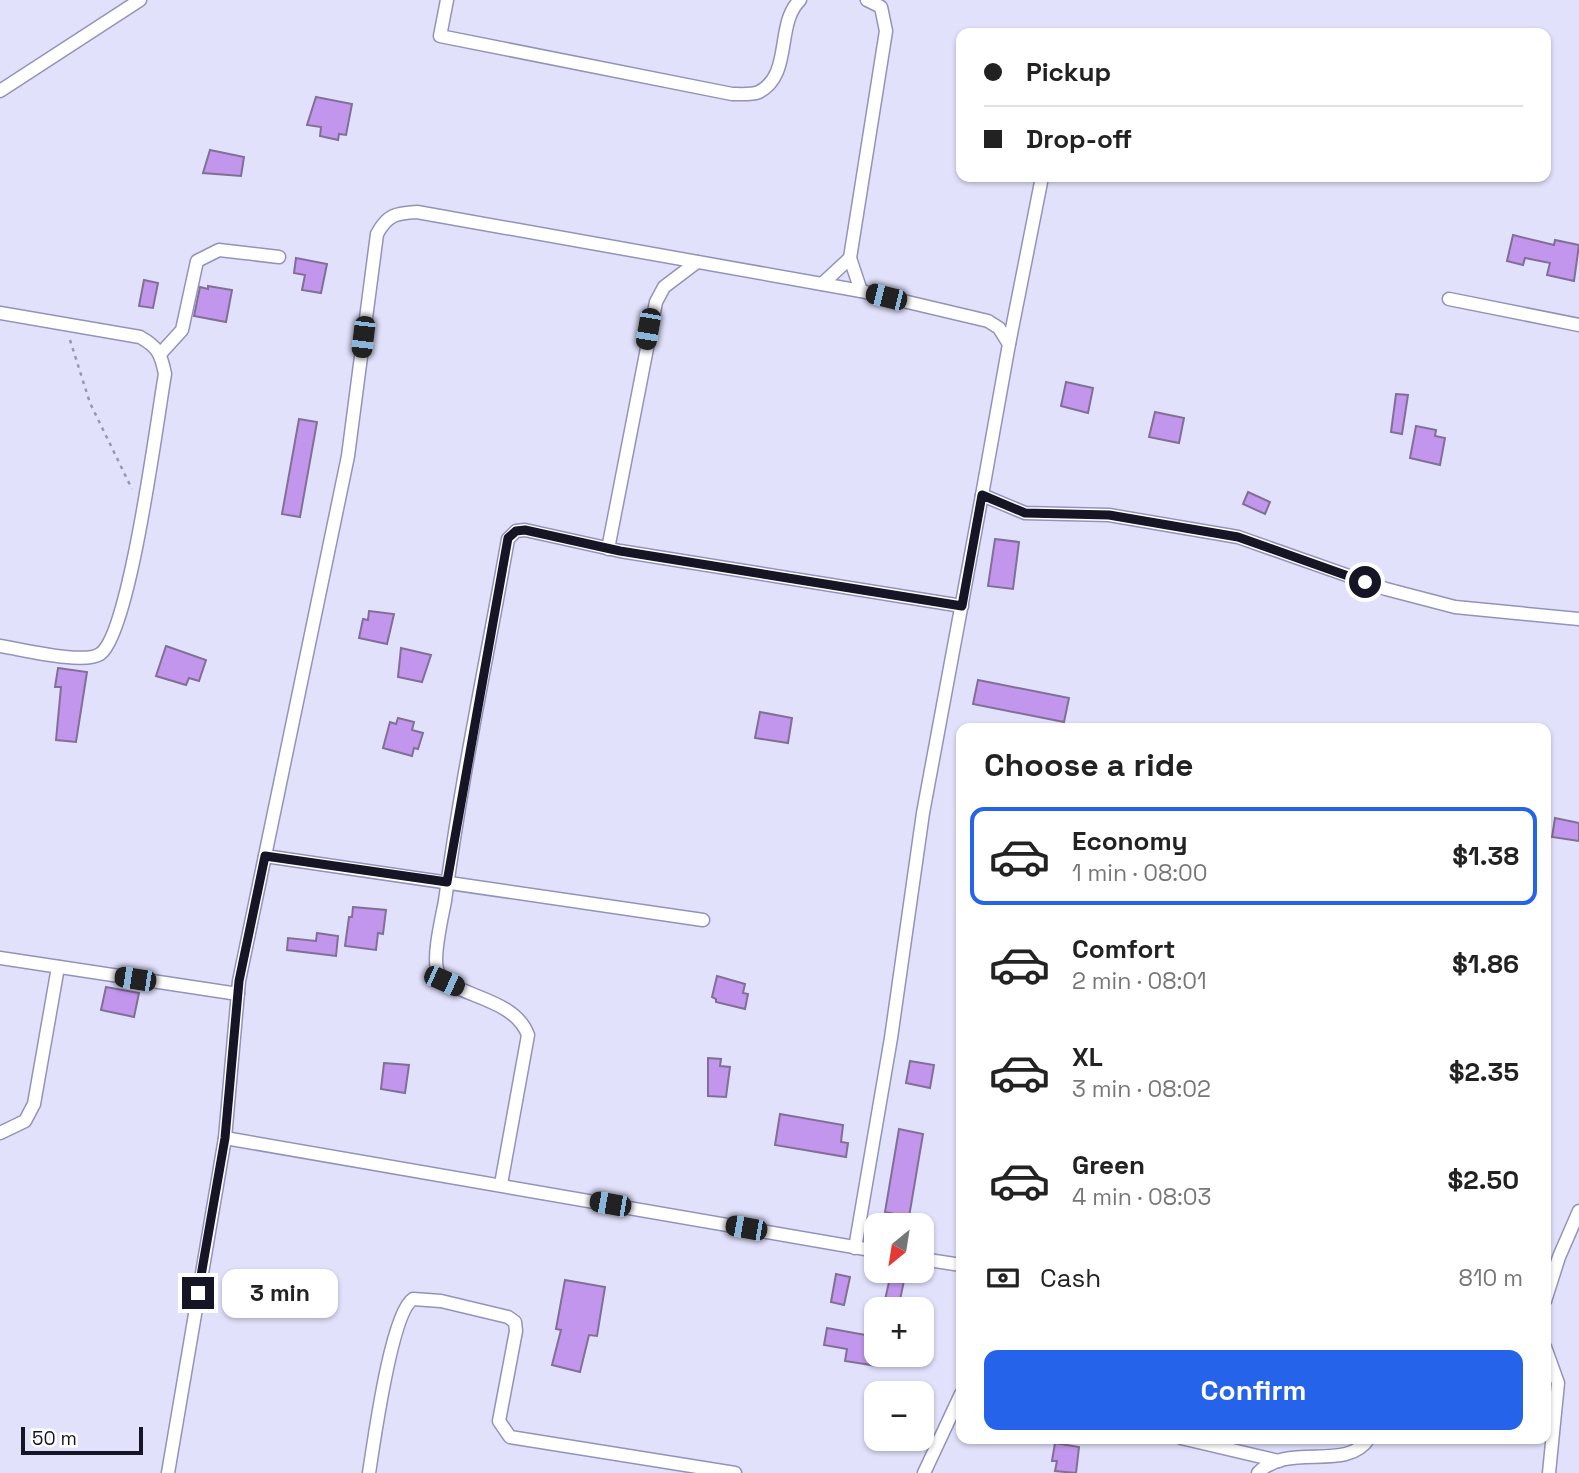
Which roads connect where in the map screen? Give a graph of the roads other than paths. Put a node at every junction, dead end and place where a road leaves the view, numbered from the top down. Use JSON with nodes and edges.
{"nodes":[{"id":1,"x":140,"y":0,"type":"edge"},
{"id":2,"x":447,"y":0,"type":"edge"},
{"id":3,"x":800,"y":0,"type":"edge"},
{"id":4,"x":867,"y":0,"type":"edge"},
{"id":5,"x":0,"y":91,"type":"edge"},
{"id":6,"x":1041,"y":182,"type":"edge"},
{"id":7,"x":279,"y":257,"type":"dead end"},
{"id":8,"x":850,"y":258,"type":"junction"},
{"id":9,"x":697,"y":262,"type":"junction"},
{"id":10,"x":822,"y":284,"type":"junction"},
{"id":11,"x":861,"y":291,"type":"junction"},
{"id":12,"x":1449,"y":299,"type":"dead end"},
{"id":13,"x":0,"y":313,"type":"edge"},
{"id":14,"x":1579,"y":325,"type":"edge"},
{"id":15,"x":1009,"y":344,"type":"junction"},
{"id":16,"x":161,"y":354,"type":"junction"},
{"id":17,"x":982,"y":495,"type":"junction"},
{"id":18,"x":608,"y":549,"type":"junction"},
{"id":19,"x":962,"y":606,"type":"junction"},
{"id":20,"x":1579,"y":618,"type":"edge"},
{"id":21,"x":0,"y":646,"type":"edge"},
{"id":22,"x":265,"y":856,"type":"junction"},
{"id":23,"x":447,"y":882,"type":"junction"},
{"id":24,"x":703,"y":920,"type":"dead end"},
{"id":25,"x":0,"y":958,"type":"edge"},
{"id":26,"x":58,"y":967,"type":"junction"},
{"id":27,"x":238,"y":995,"type":"junction"},
{"id":28,"x":0,"y":1133,"type":"edge"},
{"id":29,"x":225,"y":1138,"type":"junction"},
{"id":30,"x":502,"y":1184,"type":"junction"},
{"id":31,"x":1579,"y":1211,"type":"edge"},
{"id":32,"x":855,"y":1248,"type":"junction"},
{"id":33,"x":864,"y":1249,"type":"edge"},
{"id":34,"x":934,"y":1261,"type":"edge"},
{"id":35,"x":956,"y":1264,"type":"edge"},
{"id":36,"x":1551,"y":1282,"type":"edge"},
{"id":37,"x":1551,"y":1368,"type":"edge"},
{"id":38,"x":956,"y":1405,"type":"edge"},
{"id":39,"x":1207,"y":1444,"type":"edge"},
{"id":40,"x":1366,"y":1444,"type":"edge"},
{"id":41,"x":1279,"y":1461,"type":"junction"},
{"id":42,"x":168,"y":1473,"type":"edge"},
{"id":43,"x":369,"y":1473,"type":"edge"},
{"id":44,"x":735,"y":1473,"type":"edge"},
{"id":45,"x":924,"y":1473,"type":"edge"},
{"id":46,"x":1258,"y":1473,"type":"edge"},
{"id":47,"x":1549,"y":1473,"type":"edge"}],
"edges":[{"from":1,"to":5,"type":"street"},
{"from":2,"to":3,"type":"street"},
{"from":4,"to":8,"type":"street"},
{"from":6,"to":15,"type":"street"},
{"from":7,"to":16,"type":"street"},
{"from":8,"to":10,"type":"street"},
{"from":8,"to":11,"type":"street"},
{"from":9,"to":10,"type":"street"},
{"from":9,"to":18,"type":"street"},
{"from":9,"to":22,"type":"street"},
{"from":10,"to":11,"type":"street"},
{"from":11,"to":15,"type":"street"},
{"from":12,"to":14,"type":"street"},
{"from":13,"to":16,"type":"street"},
{"from":15,"to":17,"type":"street"},
{"from":16,"to":21,"type":"street"},
{"from":17,"to":19,"type":"street"},
{"from":17,"to":20,"type":"street"},
{"from":18,"to":19,"type":"street"},
{"from":18,"to":23,"type":"street"},
{"from":19,"to":32,"type":"street"},
{"from":22,"to":23,"type":"street"},
{"from":22,"to":27,"type":"street"},
{"from":23,"to":24,"type":"street"},
{"from":23,"to":30,"type":"street"},
{"from":25,"to":26,"type":"street"},
{"from":26,"to":27,"type":"street"},
{"from":26,"to":28,"type":"street"},
{"from":27,"to":29,"type":"street"},
{"from":29,"to":30,"type":"street"},
{"from":29,"to":42,"type":"street"},
{"from":30,"to":32,"type":"street"},
{"from":31,"to":36,"type":"street"},
{"from":32,"to":33,"type":"street"},
{"from":34,"to":35,"type":"street"},
{"from":37,"to":47,"type":"street"},
{"from":38,"to":45,"type":"street"},
{"from":39,"to":41,"type":"street"},
{"from":40,"to":41,"type":"street"},
{"from":41,"to":46,"type":"street"},
{"from":43,"to":44,"type":"street"}]}
